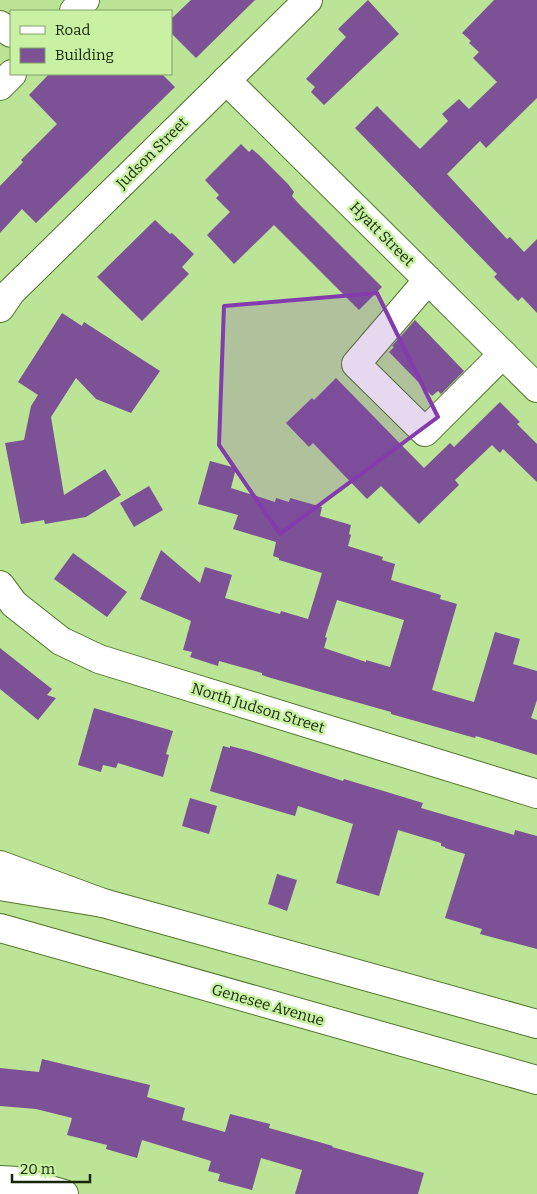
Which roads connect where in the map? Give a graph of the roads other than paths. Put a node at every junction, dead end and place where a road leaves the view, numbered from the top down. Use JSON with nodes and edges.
{"nodes":[{"id":1,"x":85,"y":0,"type":"edge"},
{"id":2,"x":308,"y":0,"type":"edge"},
{"id":3,"x":75,"y":10,"type":"edge"},
{"id":4,"x":11,"y":75,"type":"edge"},
{"id":5,"x":226,"y":80,"type":"junction"},
{"id":6,"x":0,"y":86,"type":"edge"},
{"id":7,"x":428,"y":280,"type":"junction"},
{"id":8,"x":0,"y":308,"type":"edge"},
{"id":9,"x":503,"y":354,"type":"junction"},
{"id":10,"x":537,"y":388,"type":"edge"},
{"id":11,"x":0,"y":585,"type":"edge"},
{"id":12,"x":537,"y":794,"type":"edge"},
{"id":13,"x":0,"y":865,"type":"edge"},
{"id":14,"x":0,"y":886,"type":"edge"},
{"id":15,"x":103,"y":903,"type":"junction"},
{"id":16,"x":0,"y":928,"type":"edge"},
{"id":17,"x":537,"y":1024,"type":"edge"},
{"id":18,"x":537,"y":1080,"type":"edge"},
{"id":19,"x":0,"y":1180,"type":"edge"},
{"id":20,"x":64,"y":1194,"type":"edge"}],
"edges":[{"from":1,"to":3,"type":"main road"},
{"from":2,"to":5,"type":"main road","name":"Judson Street"},
{"from":4,"to":6,"type":"main road"},
{"from":5,"to":7,"type":"main road","name":"Hyatt Street"},
{"from":5,"to":8,"type":"main road","name":"Judson Street"},
{"from":7,"to":9,"type":"main road","name":"Hyatt Street"},
{"from":7,"to":9,"type":"main road"},
{"from":9,"to":10,"type":"main road","name":"Hyatt Street"},
{"from":11,"to":12,"type":"main road","name":"North Judson Street"},
{"from":13,"to":15,"type":"main road"},
{"from":14,"to":15,"type":"main road"},
{"from":15,"to":17,"type":"main road"},
{"from":16,"to":18,"type":"main road","name":"Genesee Avenue"},
{"from":19,"to":20,"type":"main road"}]}
